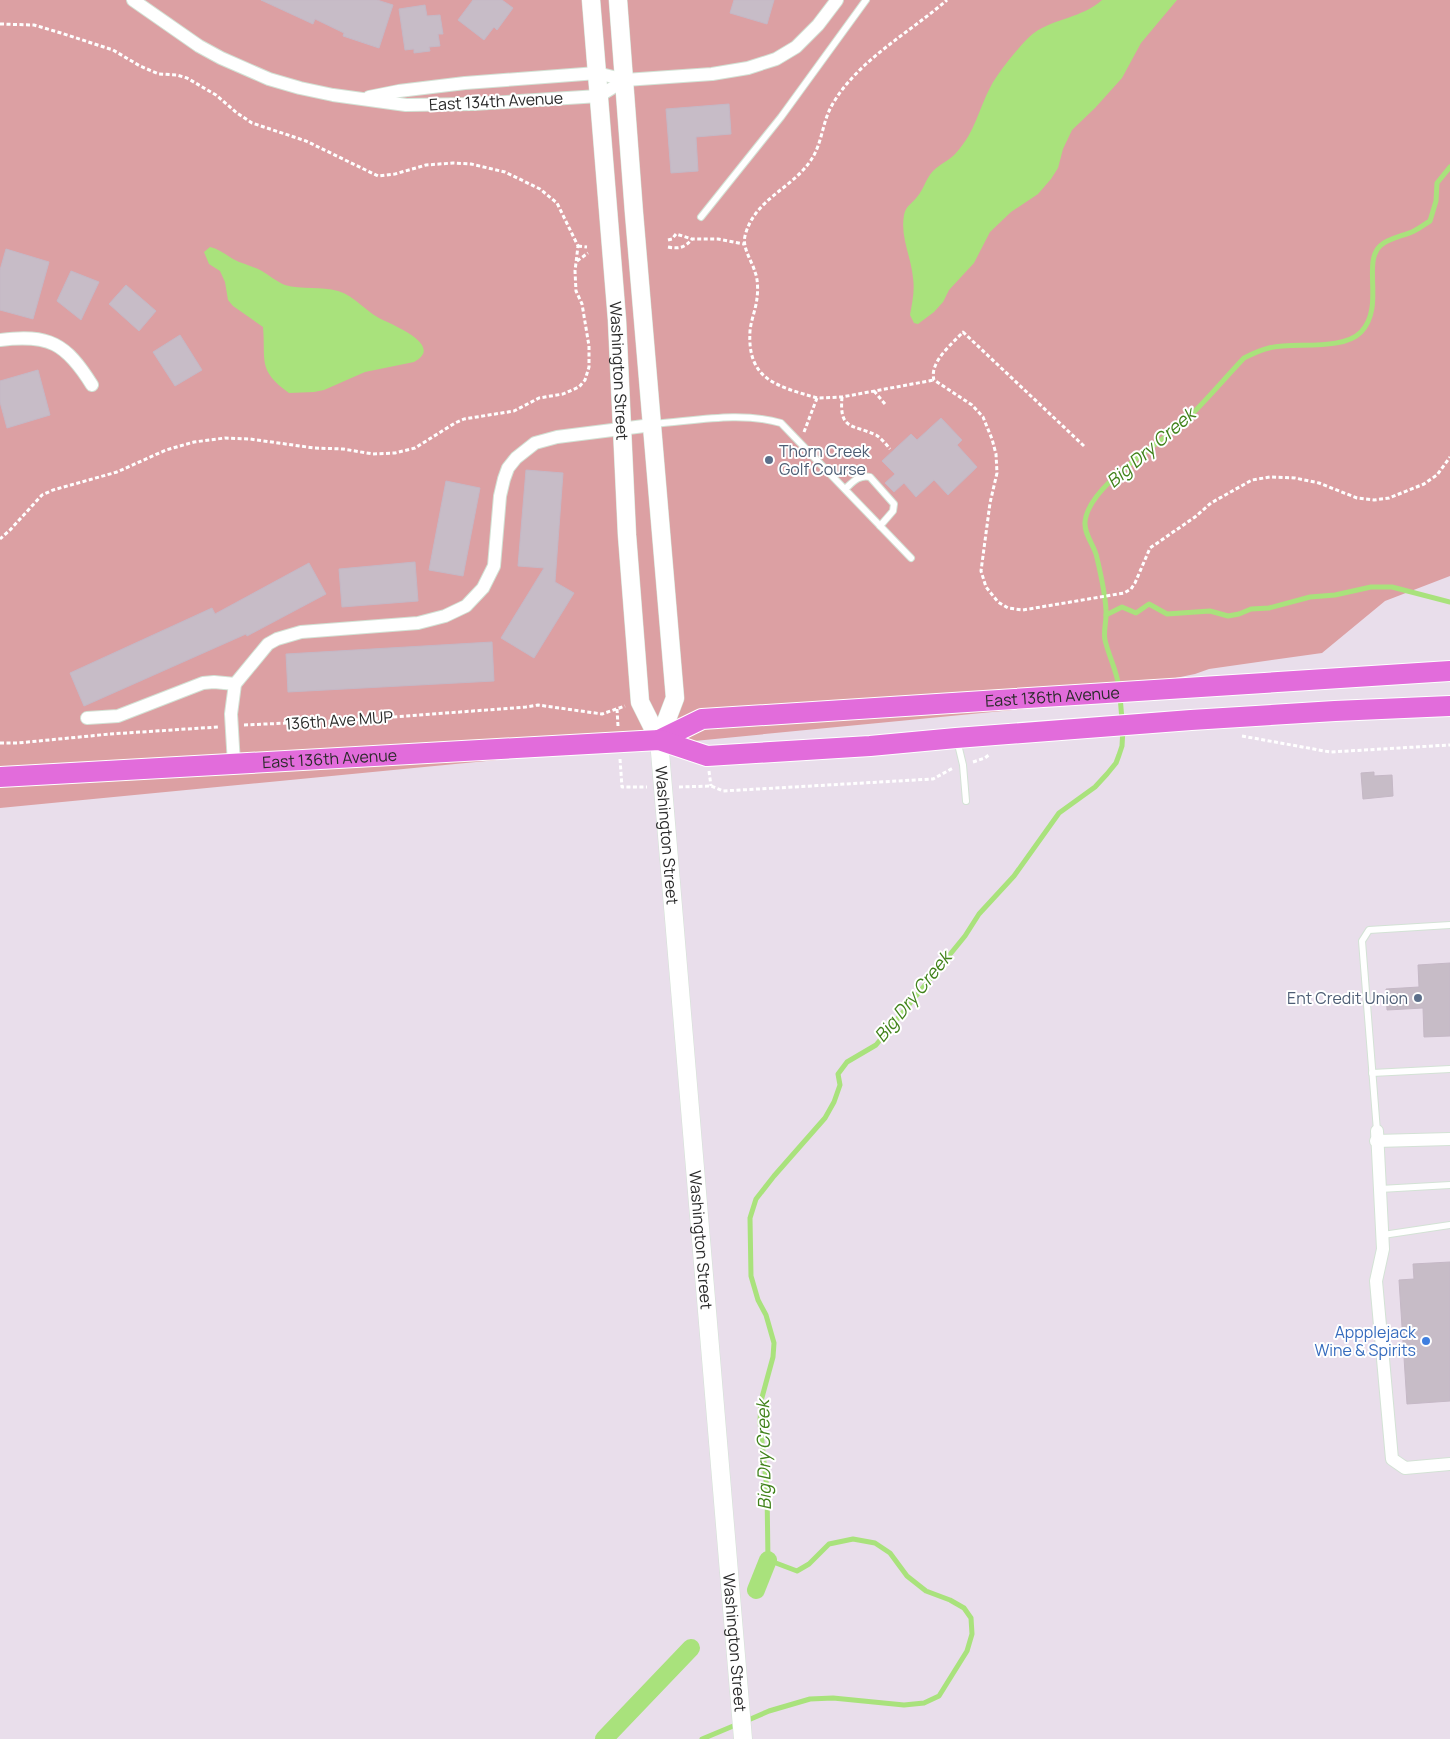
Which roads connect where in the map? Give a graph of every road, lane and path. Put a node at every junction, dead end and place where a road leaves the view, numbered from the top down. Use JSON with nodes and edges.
{"nodes":[{"id":1,"x":133,"y":0,"type":"edge"},
{"id":2,"x":590,"y":0,"type":"edge"},
{"id":3,"x":618,"y":0,"type":"edge"},
{"id":4,"x":866,"y":0,"type":"edge"},
{"id":5,"x":948,"y":0,"type":"edge"},
{"id":6,"x":831,"y":2,"type":"edge"},
{"id":7,"x":0,"y":24,"type":"edge"},
{"id":8,"x":597,"y":73,"type":"junction"},
{"id":9,"x":625,"y":80,"type":"junction"},
{"id":10,"x":599,"y":96,"type":"junction"},
{"id":11,"x":364,"y":98,"type":"junction"},
{"id":12,"x":701,"y":217,"type":"dead end"},
{"id":13,"x":692,"y":239,"type":"junction"},
{"id":14,"x":668,"y":240,"type":"dead end"},
{"id":15,"x":744,"y":244,"type":"junction"},
{"id":16,"x":578,"y":246,"type":"junction"},
{"id":17,"x":587,"y":247,"type":"dead end"},
{"id":18,"x":668,"y":247,"type":"dead end"},
{"id":19,"x":588,"y":253,"type":"dead end"},
{"id":20,"x":578,"y":261,"type":"junction"},
{"id":21,"x":0,"y":340,"type":"edge"},
{"id":22,"x":934,"y":380,"type":"junction"},
{"id":23,"x":92,"y":385,"type":"dead end"},
{"id":24,"x":874,"y":391,"type":"junction"},
{"id":25,"x":842,"y":397,"type":"junction"},
{"id":26,"x":817,"y":398,"type":"junction"},
{"id":27,"x":885,"y":404,"type":"dead end"},
{"id":28,"x":652,"y":425,"type":"junction"},
{"id":29,"x":621,"y":429,"type":"junction"},
{"id":30,"x":798,"y":441,"type":"junction"},
{"id":31,"x":1084,"y":446,"type":"dead end"},
{"id":32,"x":890,"y":449,"type":"dead end"},
{"id":33,"x":1450,"y":457,"type":"edge"},
{"id":34,"x":845,"y":490,"type":"junction"},
{"id":35,"x":880,"y":526,"type":"junction"},
{"id":36,"x":0,"y":539,"type":"edge"},
{"id":37,"x":911,"y":558,"type":"dead end"},
{"id":38,"x":1450,"y":672,"type":"edge"},
{"id":39,"x":234,"y":684,"type":"junction"},
{"id":40,"x":640,"y":702,"type":"junction"},
{"id":41,"x":1450,"y":706,"type":"edge"},
{"id":42,"x":87,"y":718,"type":"dead end"},
{"id":43,"x":232,"y":726,"type":"junction"},
{"id":44,"x":1241,"y":736,"type":"dead end"},
{"id":45,"x":956,"y":738,"type":"junction"},
{"id":46,"x":659,"y":740,"type":"junction"},
{"id":47,"x":0,"y":743,"type":"edge"},
{"id":48,"x":1450,"y":745,"type":"edge"},
{"id":49,"x":997,"y":751,"type":"dead end"},
{"id":50,"x":234,"y":764,"type":"junction"},
{"id":51,"x":964,"y":765,"type":"junction"},
{"id":52,"x":0,"y":777,"type":"edge"},
{"id":53,"x":712,"y":786,"type":"dead end"},
{"id":54,"x":966,"y":801,"type":"dead end"},
{"id":55,"x":1450,"y":926,"type":"edge"},
{"id":56,"x":1450,"y":1069,"type":"edge"},
{"id":57,"x":1372,"y":1073,"type":"junction"},
{"id":58,"x":1377,"y":1136,"type":"junction"},
{"id":59,"x":1450,"y":1139,"type":"edge"},
{"id":60,"x":1450,"y":1185,"type":"edge"},
{"id":61,"x":1380,"y":1189,"type":"junction"},
{"id":62,"x":1450,"y":1226,"type":"edge"},
{"id":63,"x":1383,"y":1235,"type":"junction"},
{"id":64,"x":1450,"y":1464,"type":"edge"},
{"id":65,"x":743,"y":1739,"type":"edge"}],
"edges":[{"from":1,"to":11,"type":"street","name":"East 134th Avenue"},
{"from":2,"to":8,"type":"main road","name":"Washington Street"},
{"from":3,"to":9,"type":"main road","name":"Washington Street"},
{"from":4,"to":12,"type":"lane"},
{"from":5,"to":15,"type":"path"},
{"from":6,"to":9,"type":"street","name":"East 134th Avenue"},
{"from":7,"to":16,"type":"path"},
{"from":8,"to":9,"type":"street","name":"East 134th Avenue"},
{"from":8,"to":10,"type":"main road","name":"Washington Street"},
{"from":8,"to":11,"type":"street","name":"East 134th Avenue"},
{"from":9,"to":10,"type":"street","name":"East 134th Avenue"},
{"from":9,"to":28,"type":"main road","name":"Washington Street"},
{"from":10,"to":11,"type":"street","name":"East 134th Avenue"},
{"from":10,"to":29,"type":"main road","name":"Washington Street"},
{"from":13,"to":14,"type":"path"},
{"from":13,"to":15,"type":"path"},
{"from":13,"to":18,"type":"path"},
{"from":15,"to":26,"type":"path"},
{"from":16,"to":17,"type":"path"},
{"from":16,"to":20,"type":"path"},
{"from":19,"to":20,"type":"path"},
{"from":20,"to":36,"type":"path"},
{"from":21,"to":23,"type":"street"},
{"from":22,"to":24,"type":"path"},
{"from":22,"to":31,"type":"path"},
{"from":22,"to":33,"type":"path"},
{"from":24,"to":25,"type":"path"},
{"from":24,"to":27,"type":"path"},
{"from":25,"to":26,"type":"path"},
{"from":25,"to":32,"type":"path"},
{"from":26,"to":30,"type":"path"},
{"from":28,"to":29,"type":"street"},
{"from":28,"to":30,"type":"lane"},
{"from":28,"to":46,"type":"main road","name":"Washington Street"},
{"from":29,"to":39,"type":"street"},
{"from":29,"to":40,"type":"main road","name":"Washington Street"},
{"from":30,"to":34,"type":"lane"},
{"from":34,"to":35,"type":"lane"},
{"from":34,"to":35,"type":"lane"},
{"from":35,"to":37,"type":"lane"},
{"from":38,"to":46,"type":"main road","name":"East 136th Avenue"},
{"from":39,"to":42,"type":"street"},
{"from":39,"to":43,"type":"street"},
{"from":40,"to":43,"type":"path","name":"136th Ave MUP"},
{"from":40,"to":46,"type":"main road","name":"Washington Street"},
{"from":41,"to":45,"type":"main road","name":"East 136th Avenue"},
{"from":43,"to":47,"type":"path","name":"136th Ave MUP"},
{"from":43,"to":50,"type":"street"},
{"from":44,"to":48,"type":"path"},
{"from":45,"to":46,"type":"main road","name":"East 136th Avenue"},
{"from":45,"to":51,"type":"lane"},
{"from":46,"to":50,"type":"main road","name":"East 136th Avenue"},
{"from":46,"to":65,"type":"main road","name":"Washington Street"},
{"from":49,"to":51,"type":"path"},
{"from":50,"to":52,"type":"main road","name":"East 136th Avenue"},
{"from":51,"to":53,"type":"path"},
{"from":51,"to":54,"type":"lane"},
{"from":55,"to":57,"type":"lane"},
{"from":56,"to":57,"type":"lane"},
{"from":57,"to":58,"type":"lane"},
{"from":58,"to":59,"type":"street"},
{"from":58,"to":61,"type":"street"},
{"from":60,"to":61,"type":"lane"},
{"from":61,"to":63,"type":"street"},
{"from":62,"to":63,"type":"lane"},
{"from":63,"to":64,"type":"street"}]}
